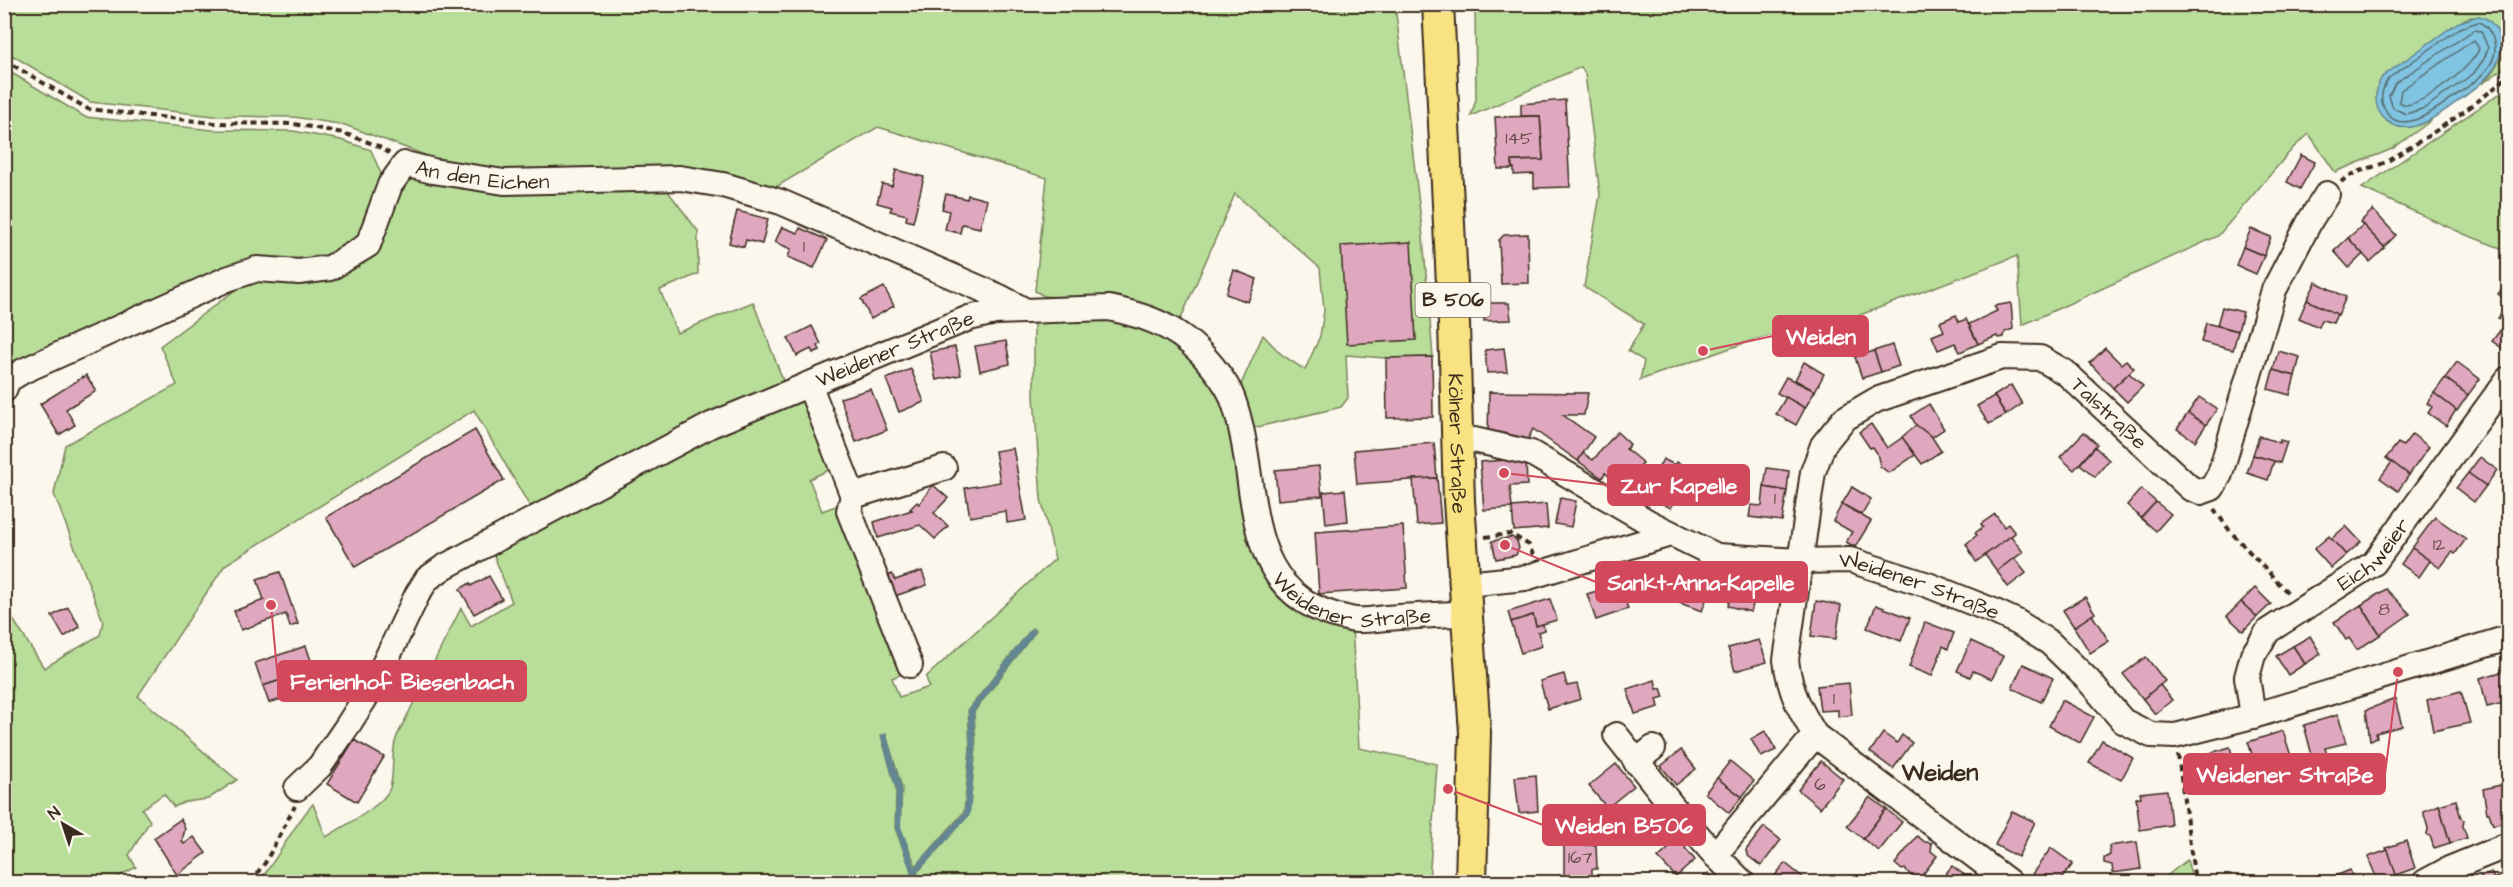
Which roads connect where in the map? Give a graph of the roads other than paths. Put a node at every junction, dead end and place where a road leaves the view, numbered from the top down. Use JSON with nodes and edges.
{"nodes":[{"id":1,"x":1438,"y":4,"type":"edge"},
{"id":2,"x":2327,"y":195,"type":"road end"},
{"id":3,"x":1026,"y":311,"type":"junction"},
{"id":4,"x":2508,"y":379,"type":"edge"},
{"id":5,"x":809,"y":384,"type":"junction"},
{"id":6,"x":4,"y":390,"type":"edge"},
{"id":7,"x":1458,"y":441,"type":"junction"},
{"id":8,"x":944,"y":468,"type":"dead end"},
{"id":9,"x":854,"y":496,"type":"junction"},
{"id":10,"x":1670,"y":534,"type":"junction"},
{"id":11,"x":1799,"y":561,"type":"junction"},
{"id":12,"x":1467,"y":599,"type":"junction"},
{"id":13,"x":2508,"y":638,"type":"edge"},
{"id":14,"x":910,"y":665,"type":"dead end"},
{"id":15,"x":2253,"y":716,"type":"junction"},
{"id":16,"x":1616,"y":735,"type":"dead end"},
{"id":17,"x":1815,"y":735,"type":"junction"},
{"id":18,"x":297,"y":788,"type":"road end"},
{"id":19,"x":2508,"y":845,"type":"edge"},
{"id":20,"x":1714,"y":855,"type":"junction"},
{"id":21,"x":1471,"y":882,"type":"edge"},
{"id":22,"x":1742,"y":882,"type":"edge"},
{"id":23,"x":2009,"y":882,"type":"edge"},
{"id":24,"x":2426,"y":882,"type":"edge"}],
"edges":[{"from":1,"to":7,"type":"main road","name":"Kölner Straße","number":"B 506"},
{"from":2,"to":11,"type":"street","name":"Talstraße"},
{"from":3,"to":5,"type":"street","name":"Weidener Straße"},
{"from":3,"to":6,"type":"street","name":"An den Eichen"},
{"from":3,"to":12,"type":"street","name":"Weidener Straße"},
{"from":4,"to":15,"type":"street","name":"Eichweier"},
{"from":5,"to":9,"type":"street"},
{"from":5,"to":18,"type":"street","name":"Weidener Straße"},
{"from":7,"to":10,"type":"street","name":"Weidener Straße"},
{"from":7,"to":12,"type":"main road","name":"Kölner Straße","number":"B 506"},
{"from":8,"to":9,"type":"street"},
{"from":9,"to":14,"type":"street"},
{"from":10,"to":11,"type":"street","name":"Weidener Straße"},
{"from":10,"to":12,"type":"street","name":"Weidener Straße"},
{"from":11,"to":15,"type":"street","name":"Weidener Straße"},
{"from":11,"to":17,"type":"street","name":"Talstraße"},
{"from":12,"to":21,"type":"main road","name":"Kölner Straße","number":"B 506"},
{"from":13,"to":15,"type":"street","name":"Weidener Straße"},
{"from":16,"to":20,"type":"street"},
{"from":17,"to":20,"type":"street"},
{"from":17,"to":23,"type":"street"},
{"from":19,"to":24,"type":"street"},
{"from":20,"to":22,"type":"street"}]}
